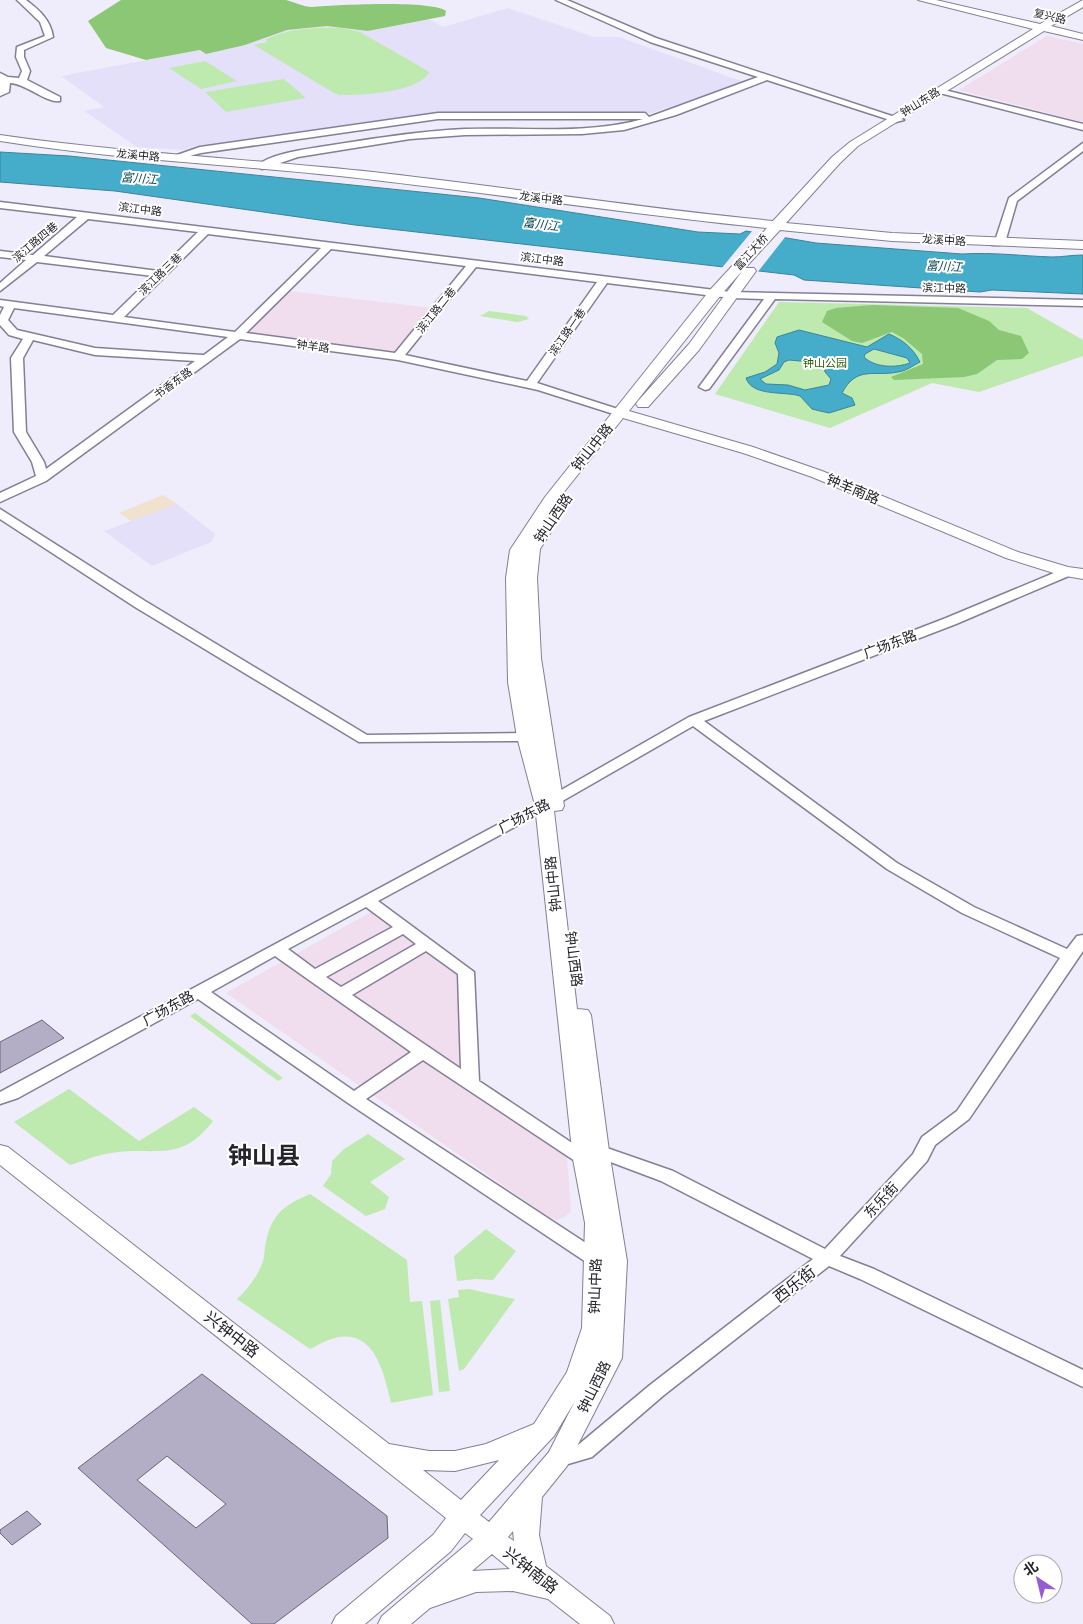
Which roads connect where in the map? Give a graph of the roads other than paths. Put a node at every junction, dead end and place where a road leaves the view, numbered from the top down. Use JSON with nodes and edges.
{"nodes":[{"id":1,"x":22,"y":0,"type":"edge"},
{"id":2,"x":560,"y":0,"type":"edge"},
{"id":3,"x":924,"y":0,"type":"edge"},
{"id":4,"x":943,"y":0,"type":"edge"},
{"id":5,"x":1083,"y":3,"type":"edge"},
{"id":6,"x":1083,"y":8,"type":"edge"},
{"id":7,"x":1048,"y":26,"type":"junction"},
{"id":8,"x":1083,"y":32,"type":"edge"},
{"id":9,"x":1083,"y":37,"type":"edge"},
{"id":10,"x":766,"y":77,"type":"junction"},
{"id":11,"x":3,"y":78,"type":"edge"},
{"id":12,"x":22,"y":81,"type":"junction"},
{"id":13,"x":942,"y":91,"type":"junction"},
{"id":14,"x":0,"y":93,"type":"edge"},
{"id":15,"x":58,"y":99,"type":"dead end"},
{"id":16,"x":660,"y":117,"type":"junction"},
{"id":17,"x":896,"y":119,"type":"junction"},
{"id":18,"x":1083,"y":127,"type":"edge"},
{"id":19,"x":0,"y":136,"type":"edge"},
{"id":20,"x":1083,"y":146,"type":"edge"},
{"id":21,"x":182,"y":155,"type":"junction"},
{"id":22,"x":265,"y":164,"type":"junction"},
{"id":23,"x":0,"y":205,"type":"edge"},
{"id":24,"x":86,"y":215,"type":"junction"},
{"id":25,"x":782,"y":223,"type":"junction"},
{"id":26,"x":206,"y":230,"type":"junction"},
{"id":27,"x":999,"y":241,"type":"junction"},
{"id":28,"x":1083,"y":243,"type":"edge"},
{"id":29,"x":329,"y":245,"type":"junction"},
{"id":30,"x":0,"y":254,"type":"edge"},
{"id":31,"x":35,"y":258,"type":"junction"},
{"id":32,"x":474,"y":263,"type":"junction"},
{"id":33,"x":160,"y":274,"type":"junction"},
{"id":34,"x":604,"y":279,"type":"junction"},
{"id":35,"x":0,"y":288,"type":"edge"},
{"id":36,"x":728,"y":288,"type":"junction"},
{"id":37,"x":772,"y":296,"type":"junction"},
{"id":38,"x":1083,"y":302,"type":"edge"},
{"id":39,"x":5,"y":304,"type":"edge"},
{"id":40,"x":115,"y":319,"type":"junction"},
{"id":41,"x":238,"y":335,"type":"junction"},
{"id":42,"x":30,"y":336,"type":"junction"},
{"id":43,"x":398,"y":357,"type":"junction"},
{"id":44,"x":208,"y":358,"type":"junction"},
{"id":45,"x":530,"y":384,"type":"junction"},
{"id":46,"x":705,"y":387,"type":"dead end"},
{"id":47,"x":626,"y":415,"type":"junction"},
{"id":48,"x":42,"y":478,"type":"junction"},
{"id":49,"x":0,"y":498,"type":"edge"},
{"id":50,"x":0,"y":514,"type":"edge"},
{"id":51,"x":1066,"y":572,"type":"junction"},
{"id":52,"x":1083,"y":574,"type":"edge"},
{"id":53,"x":694,"y":720,"type":"junction"},
{"id":54,"x":526,"y":737,"type":"junction"},
{"id":55,"x":549,"y":803,"type":"junction"},
{"id":56,"x":366,"y":900,"type":"junction"},
{"id":57,"x":404,"y":927,"type":"junction"},
{"id":58,"x":1083,"y":940,"type":"edge"},
{"id":59,"x":427,"y":944,"type":"junction"},
{"id":60,"x":276,"y":949,"type":"junction"},
{"id":61,"x":1070,"y":956,"type":"junction"},
{"id":62,"x":316,"y":976,"type":"junction"},
{"id":63,"x":198,"y":992,"type":"junction"},
{"id":64,"x":341,"y":994,"type":"junction"},
{"id":65,"x":423,"y":1052,"type":"junction"},
{"id":66,"x":470,"y":1083,"type":"junction"},
{"id":67,"x":0,"y":1098,"type":"edge"},
{"id":68,"x":354,"y":1099,"type":"junction"},
{"id":69,"x":0,"y":1153,"type":"edge"},
{"id":70,"x":591,"y":1155,"type":"junction"},
{"id":71,"x":827,"y":1258,"type":"junction"},
{"id":72,"x":606,"y":1260,"type":"junction"},
{"id":73,"x":1083,"y":1379,"type":"edge"},
{"id":74,"x":545,"y":1428,"type":"junction"},
{"id":75,"x":386,"y":1454,"type":"junction"},
{"id":76,"x":558,"y":1458,"type":"junction"},
{"id":77,"x":529,"y":1493,"type":"junction"},
{"id":78,"x":462,"y":1516,"type":"junction"},
{"id":79,"x":491,"y":1539,"type":"junction"},
{"id":80,"x":534,"y":1572,"type":"junction"},
{"id":81,"x":556,"y":1589,"type":"junction"},
{"id":82,"x":421,"y":1600,"type":"junction"},
{"id":83,"x":346,"y":1624,"type":"edge"},
{"id":84,"x":392,"y":1624,"type":"edge"},
{"id":85,"x":600,"y":1624,"type":"edge"}],
"edges":[{"from":1,"to":12,"type":"street"},
{"from":2,"to":10,"type":"street"},
{"from":3,"to":7,"type":"main road","name":"复兴路"},
{"from":4,"to":7,"type":"main road","name":"复兴路"},
{"from":5,"to":7,"type":"main road","name":"钟山东路"},
{"from":6,"to":7,"type":"main road","name":"钟山东路"},
{"from":7,"to":8,"type":"main road","name":"复兴路"},
{"from":7,"to":9,"type":"main road","name":"复兴路"},
{"from":7,"to":13,"type":"main road","name":"钟山东路"},
{"from":10,"to":16,"type":"street"},
{"from":10,"to":17,"type":"street"},
{"from":11,"to":12,"type":"street"},
{"from":11,"to":14,"type":"street"},
{"from":12,"to":15,"type":"street"},
{"from":13,"to":17,"type":"main road","name":"钟山东路"},
{"from":13,"to":18,"type":"street"},
{"from":16,"to":21,"type":"street"},
{"from":16,"to":22,"type":"street"},
{"from":17,"to":25,"type":"main road","name":"钟山东路"},
{"from":19,"to":21,"type":"main road","name":"龙溪中路"},
{"from":19,"to":22,"type":"main road","name":"龙溪中路"},
{"from":20,"to":27,"type":"street"},
{"from":21,"to":22,"type":"main road","name":"龙溪中路"},
{"from":22,"to":25,"type":"main road","name":"龙溪中路"},
{"from":23,"to":24,"type":"street","name":"滨江中路"},
{"from":24,"to":26,"type":"street","name":"滨江中路"},
{"from":24,"to":31,"type":"street","name":"滨江路四巷"},
{"from":25,"to":27,"type":"main road","name":"龙溪中路"},
{"from":25,"to":36,"type":"main road","name":"富江大桥"},
{"from":26,"to":29,"type":"street","name":"滨江中路"},
{"from":26,"to":33,"type":"street","name":"滨江路三巷"},
{"from":27,"to":28,"type":"main road","name":"龙溪中路"},
{"from":29,"to":32,"type":"street","name":"滨江中路"},
{"from":29,"to":41,"type":"street","name":"书香东路"},
{"from":30,"to":31,"type":"street"},
{"from":31,"to":33,"type":"street"},
{"from":31,"to":35,"type":"street","name":"滨江路四巷"},
{"from":32,"to":34,"type":"street","name":"滨江中路"},
{"from":32,"to":43,"type":"street","name":"滨江路二巷"},
{"from":33,"to":40,"type":"street","name":"滨江路三巷"},
{"from":34,"to":36,"type":"street","name":"滨江中路"},
{"from":34,"to":45,"type":"street","name":"滨江路一巷"},
{"from":36,"to":37,"type":"street","name":"滨江中路"},
{"from":36,"to":47,"type":"main road","name":"钟山西路"},
{"from":37,"to":38,"type":"street","name":"滨江中路"},
{"from":37,"to":46,"type":"street"},
{"from":39,"to":40,"type":"street","name":"钟羊路"},
{"from":39,"to":42,"type":"street"},
{"from":40,"to":41,"type":"street","name":"钟羊路"},
{"from":41,"to":43,"type":"street","name":"钟羊路"},
{"from":41,"to":44,"type":"street","name":"书香东路"},
{"from":42,"to":44,"type":"street"},
{"from":42,"to":48,"type":"street"},
{"from":43,"to":45,"type":"street","name":"钟羊路"},
{"from":44,"to":48,"type":"street","name":"书香东路"},
{"from":45,"to":47,"type":"street","name":"钟羊路"},
{"from":47,"to":51,"type":"main road","name":"钟羊南路"},
{"from":47,"to":54,"type":"main road","name":"钟山中路"},
{"from":47,"to":55,"type":"main road","name":"钟山西路"},
{"from":48,"to":49,"type":"street","name":"书香东路"},
{"from":50,"to":54,"type":"street"},
{"from":51,"to":52,"type":"main road","name":"钟羊南路"},
{"from":51,"to":53,"type":"street","name":"广场东路"},
{"from":53,"to":55,"type":"street","name":"广场东路"},
{"from":53,"to":61,"type":"street"},
{"from":54,"to":55,"type":"main road","name":"钟山中路"},
{"from":55,"to":56,"type":"street","name":"广场东路"},
{"from":55,"to":70,"type":"main road","name":"钟山西路"},
{"from":56,"to":57,"type":"street"},
{"from":56,"to":60,"type":"street","name":"广场东路"},
{"from":57,"to":59,"type":"street"},
{"from":57,"to":62,"type":"street"},
{"from":58,"to":61,"type":"street","name":"东乐街"},
{"from":59,"to":64,"type":"street"},
{"from":59,"to":66,"type":"street"},
{"from":60,"to":62,"type":"street"},
{"from":60,"to":63,"type":"street","name":"广场东路"},
{"from":61,"to":71,"type":"street","name":"东乐街"},
{"from":62,"to":64,"type":"street"},
{"from":63,"to":67,"type":"street","name":"广场东路"},
{"from":63,"to":68,"type":"street"},
{"from":64,"to":65,"type":"street"},
{"from":65,"to":66,"type":"street"},
{"from":65,"to":68,"type":"street"},
{"from":66,"to":70,"type":"street"},
{"from":68,"to":72,"type":"street"},
{"from":69,"to":75,"type":"main road","name":"兴钟中路"},
{"from":70,"to":71,"type":"street"},
{"from":70,"to":72,"type":"main road","name":"钟山西路"},
{"from":71,"to":73,"type":"street","name":"西乐街"},
{"from":71,"to":76,"type":"street","name":"西乐街"},
{"from":72,"to":74,"type":"main road","name":"钟山中路"},
{"from":72,"to":76,"type":"main road","name":"钟山西路"},
{"from":74,"to":75,"type":"main road"},
{"from":74,"to":78,"type":"main road","name":"钟山中路"},
{"from":75,"to":78,"type":"main road","name":"兴钟中路"},
{"from":76,"to":77,"type":"main road","name":"钟山西路"},
{"from":77,"to":79,"type":"main road","name":"钟山西路"},
{"from":77,"to":80,"type":"main road"},
{"from":78,"to":79,"type":"main road","name":"兴钟南路"},
{"from":78,"to":83,"type":"main road"},
{"from":79,"to":80,"type":"main road","name":"兴钟南路"},
{"from":79,"to":82,"type":"main road","name":"钟山西路"},
{"from":80,"to":81,"type":"main road","name":"兴钟南路"},
{"from":81,"to":82,"type":"main road"},
{"from":81,"to":85,"type":"main road","name":"兴钟南路"},
{"from":82,"to":84,"type":"main road","name":"钟山西路"}]}
